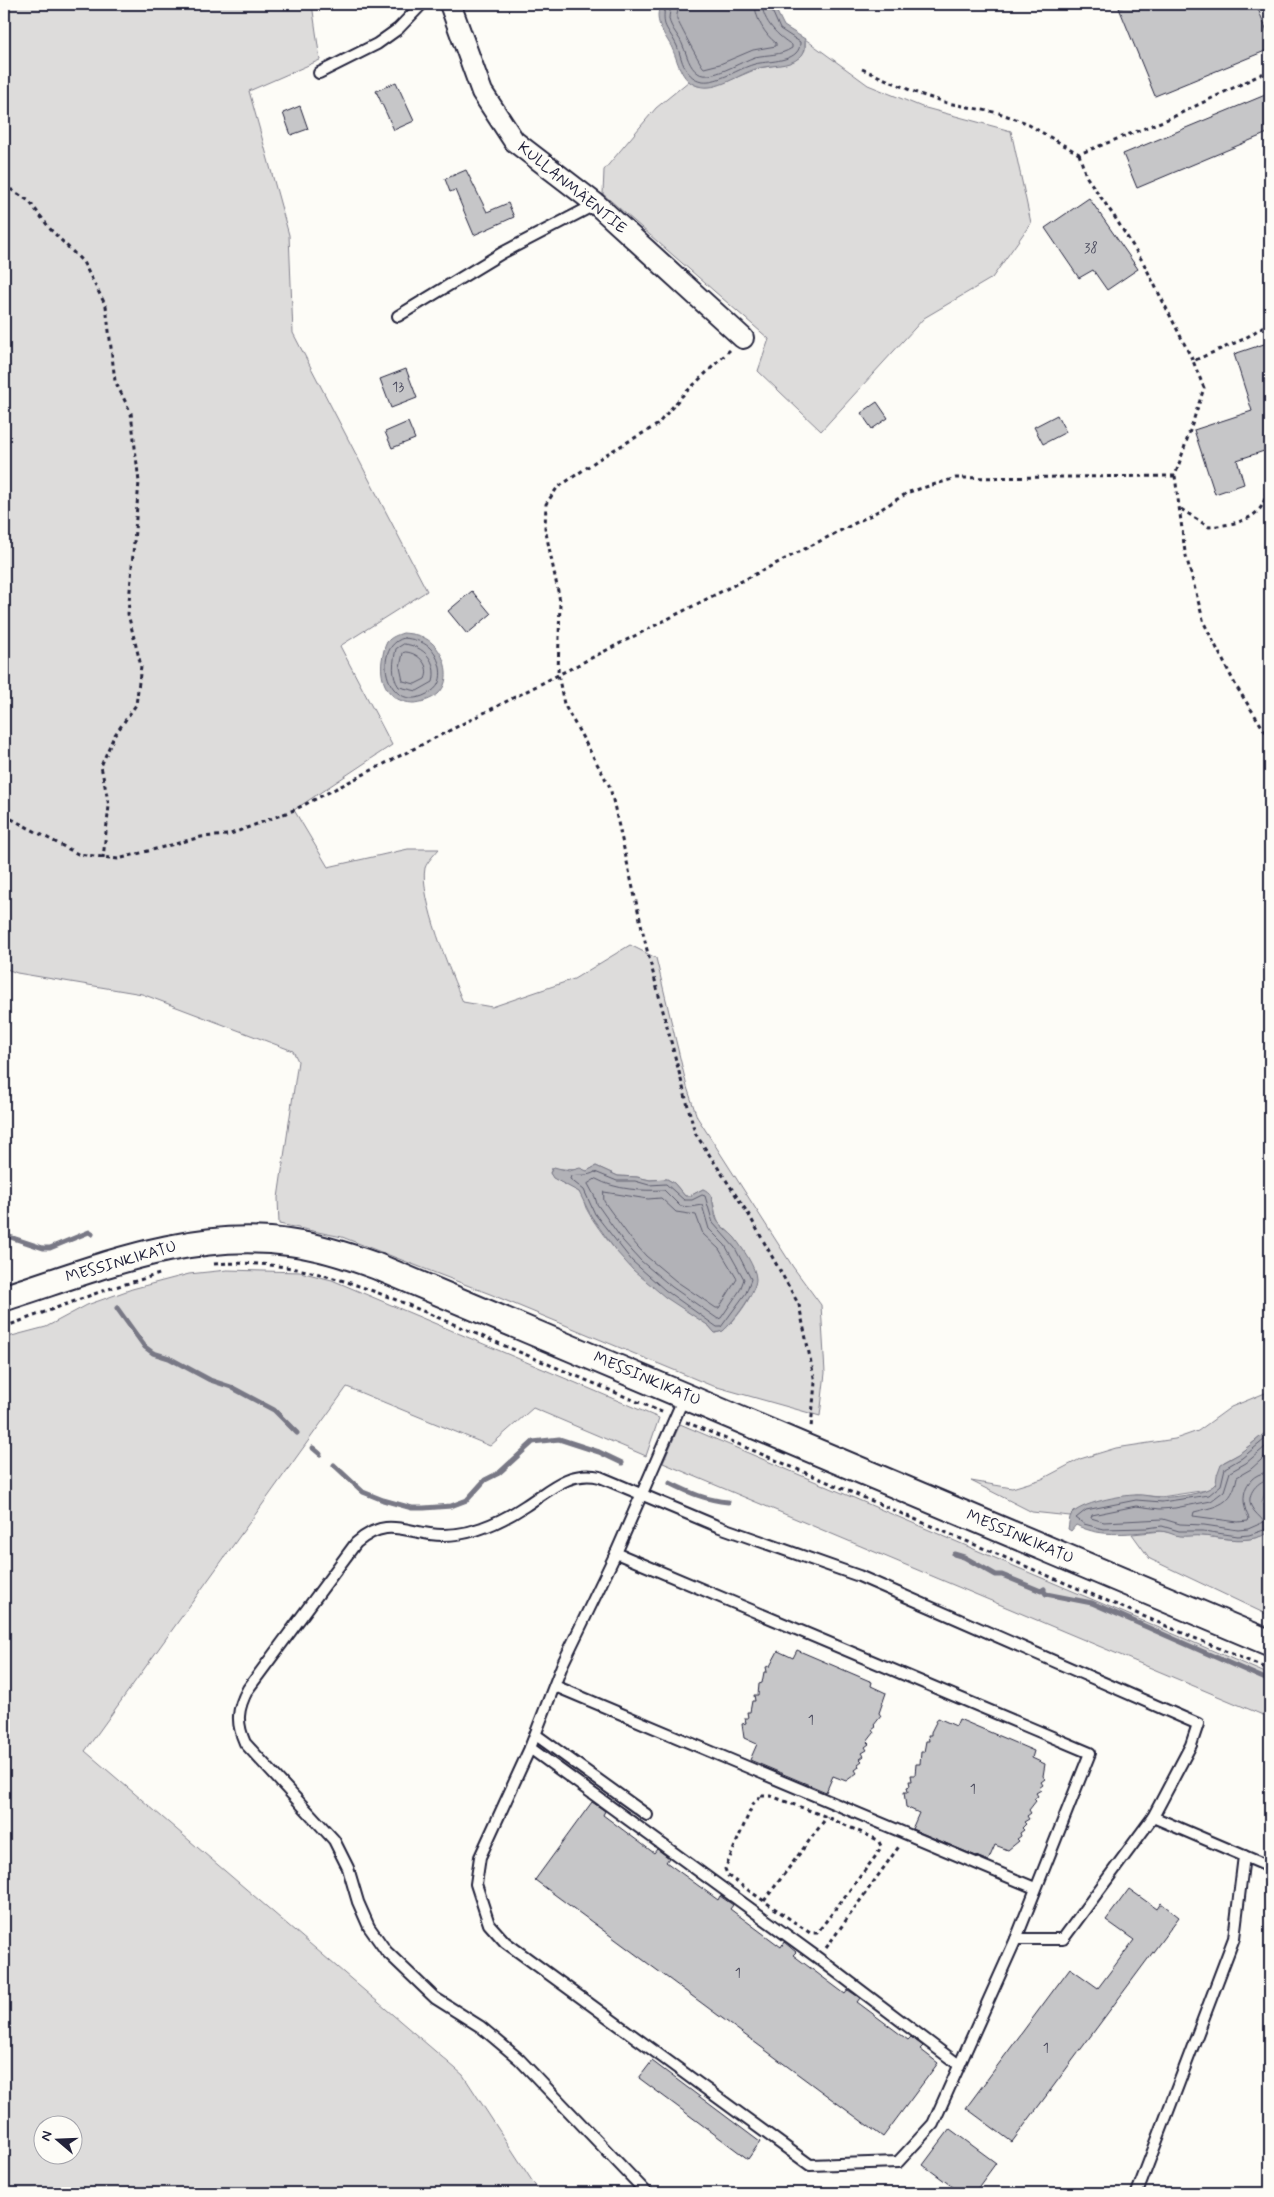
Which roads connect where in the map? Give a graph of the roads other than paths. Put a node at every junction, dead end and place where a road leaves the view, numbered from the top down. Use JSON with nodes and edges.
{"nodes":[{"id":1,"x":422,"y":4,"type":"edge"},
{"id":2,"x":450,"y":4,"type":"edge"},
{"id":3,"x":319,"y":73,"type":"dead end"},
{"id":4,"x":596,"y":204,"type":"junction"},
{"id":5,"x":398,"y":316,"type":"dead end"},
{"id":6,"x":743,"y":338,"type":"road end"},
{"id":7,"x":4,"y":1298,"type":"edge"},
{"id":8,"x":685,"y":1395,"type":"junction"},
{"id":9,"x":641,"y":1494,"type":"junction"},
{"id":10,"x":616,"y":1553,"type":"junction"},
{"id":11,"x":1270,"y":1643,"type":"edge"},
{"id":12,"x":555,"y":1686,"type":"junction"},
{"id":13,"x":536,"y":1735,"type":"junction"},
{"id":14,"x":530,"y":1748,"type":"junction"},
{"id":15,"x":647,"y":1815,"type":"dead end"},
{"id":16,"x":1153,"y":1818,"type":"junction"},
{"id":17,"x":1244,"y":1856,"type":"junction"},
{"id":18,"x":1270,"y":1867,"type":"edge"},
{"id":19,"x":1035,"y":1888,"type":"junction"},
{"id":20,"x":1016,"y":1939,"type":"junction"},
{"id":21,"x":959,"y":2065,"type":"junction"},
{"id":22,"x":647,"y":2193,"type":"edge"},
{"id":23,"x":1137,"y":2193,"type":"edge"}],
"edges":[{"from":1,"to":3,"type":"lane"},
{"from":2,"to":4,"type":"street","name":"KULLANMÄENTIE"},
{"from":4,"to":5,"type":"lane"},
{"from":4,"to":6,"type":"street","name":"KULLANMÄENTIE"},
{"from":7,"to":8,"type":"street","name":"MESSINKIKATU"},
{"from":8,"to":9,"type":"lane"},
{"from":8,"to":11,"type":"street","name":"MESSINKIKATU"},
{"from":9,"to":10,"type":"lane"},
{"from":9,"to":16,"type":"lane"},
{"from":9,"to":22,"type":"lane"},
{"from":10,"to":12,"type":"lane"},
{"from":10,"to":19,"type":"lane"},
{"from":12,"to":13,"type":"lane"},
{"from":12,"to":19,"type":"lane"},
{"from":13,"to":14,"type":"lane"},
{"from":13,"to":15,"type":"lane"},
{"from":14,"to":21,"type":"lane"},
{"from":14,"to":21,"type":"lane"},
{"from":16,"to":17,"type":"lane"},
{"from":16,"to":20,"type":"lane"},
{"from":17,"to":18,"type":"lane"},
{"from":17,"to":23,"type":"lane"},
{"from":19,"to":20,"type":"lane"},
{"from":20,"to":21,"type":"lane"}]}
